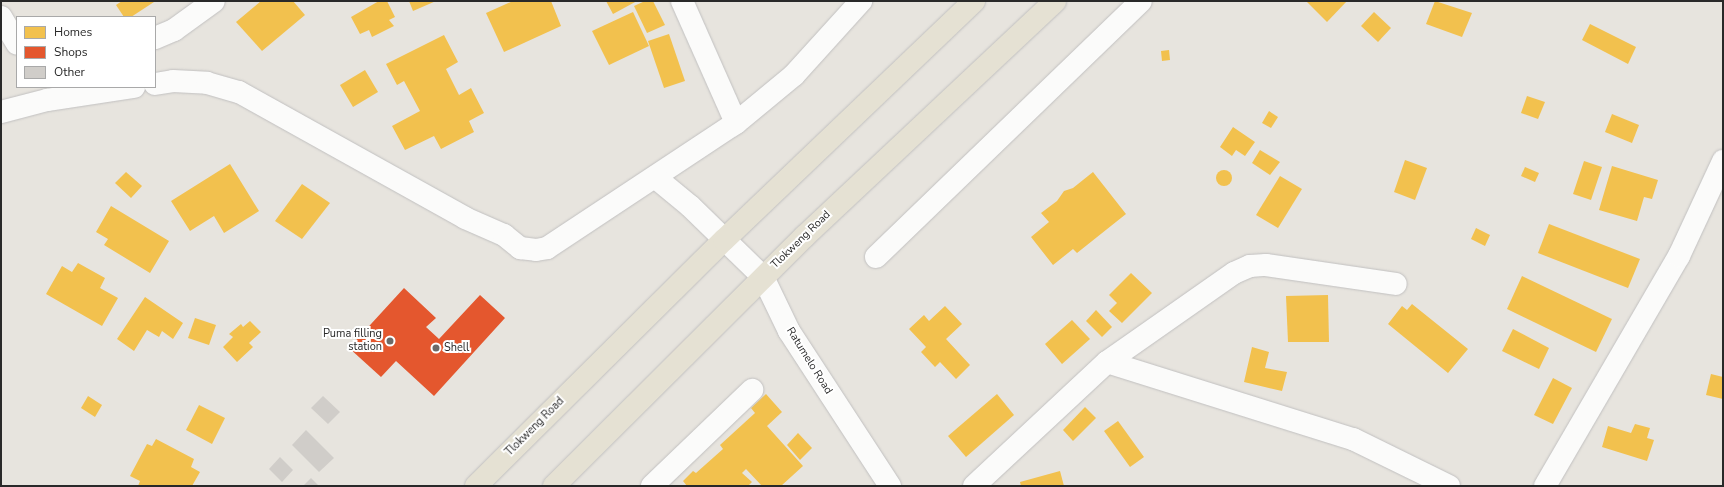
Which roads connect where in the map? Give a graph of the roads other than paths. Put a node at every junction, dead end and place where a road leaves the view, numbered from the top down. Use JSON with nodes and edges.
{"nodes":[{"id":1,"x":214,"y":1,"type":"edge"},
{"id":2,"x":682,"y":1,"type":"edge"},
{"id":3,"x":861,"y":1,"type":"edge"},
{"id":4,"x":974,"y":1,"type":"edge"},
{"id":5,"x":1055,"y":1,"type":"edge"},
{"id":6,"x":1141,"y":1,"type":"edge"},
{"id":7,"x":1,"y":17,"type":"edge"},
{"id":8,"x":156,"y":38,"type":"edge"},
{"id":9,"x":16,"y":42,"type":"edge"},
{"id":10,"x":156,"y":84,"type":"edge"},
{"id":11,"x":121,"y":88,"type":"edge"},
{"id":12,"x":45,"y":94,"type":"edge"},
{"id":13,"x":1,"y":112,"type":"edge"},
{"id":14,"x":736,"y":124,"type":"junction"},
{"id":15,"x":1723,"y":161,"type":"edge"},
{"id":16,"x":656,"y":178,"type":"junction"},
{"id":17,"x":724,"y":240,"type":"junction"},
{"id":18,"x":876,"y":257,"type":"dead end"},
{"id":19,"x":763,"y":277,"type":"junction"},
{"id":20,"x":1396,"y":284,"type":"dead end"},
{"id":21,"x":1107,"y":362,"type":"junction"},
{"id":22,"x":752,"y":390,"type":"dead end"},
{"id":23,"x":476,"y":486,"type":"edge"},
{"id":24,"x":554,"y":486,"type":"edge"},
{"id":25,"x":652,"y":486,"type":"edge"},
{"id":26,"x":890,"y":486,"type":"edge"},
{"id":27,"x":974,"y":486,"type":"edge"},
{"id":28,"x":1449,"y":486,"type":"edge"},
{"id":29,"x":1545,"y":486,"type":"edge"}],
"edges":[{"from":1,"to":8,"type":"street"},
{"from":2,"to":14,"type":"street"},
{"from":3,"to":14,"type":"street"},
{"from":4,"to":17,"type":"main road","name":"Tlokweng Road"},
{"from":5,"to":19,"type":"main road","name":"Tlokweng Road"},
{"from":6,"to":18,"type":"street"},
{"from":7,"to":9,"type":"street"},
{"from":10,"to":16,"type":"street"},
{"from":11,"to":12,"type":"street"},
{"from":12,"to":13,"type":"street"},
{"from":14,"to":16,"type":"street"},
{"from":15,"to":29,"type":"street"},
{"from":16,"to":17,"type":"street","name":"Ratumelo Road"},
{"from":17,"to":19,"type":"street","name":"Ratumelo Road"},
{"from":17,"to":23,"type":"main road","name":"Tlokweng Road"},
{"from":19,"to":24,"type":"main road","name":"Tlokweng Road"},
{"from":19,"to":26,"type":"street","name":"Ratumelo Road"},
{"from":20,"to":21,"type":"street"},
{"from":21,"to":27,"type":"street"},
{"from":21,"to":28,"type":"street"},
{"from":22,"to":25,"type":"street"}]}
